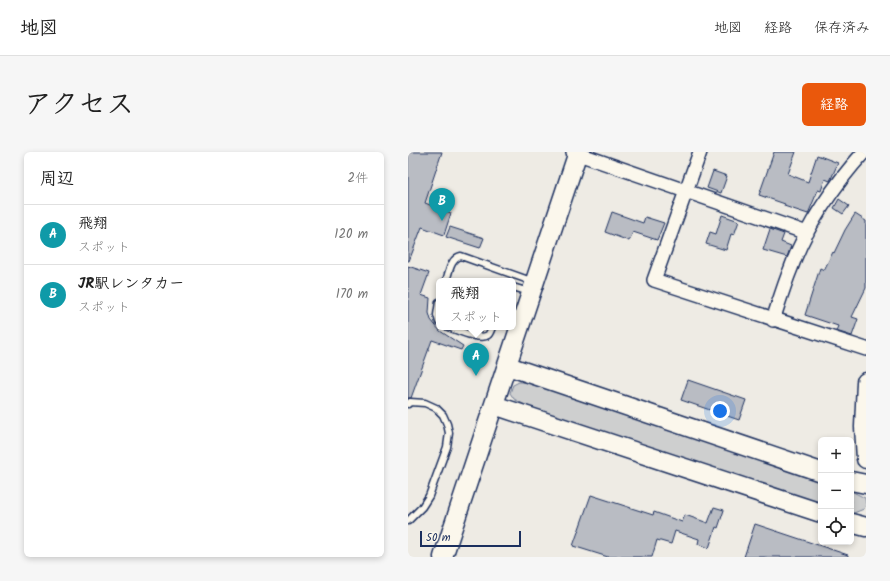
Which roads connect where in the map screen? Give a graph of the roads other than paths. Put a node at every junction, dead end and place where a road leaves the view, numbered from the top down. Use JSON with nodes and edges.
{"nodes":[{"id":1,"x":700,"y":152,"type":"edge"},
{"id":2,"x":864,"y":152,"type":"edge"},
{"id":3,"x":576,"y":153,"type":"edge"},
{"id":4,"x":686,"y":192,"type":"junction"},
{"id":5,"x":807,"y":233,"type":"junction"},
{"id":6,"x":447,"y":278,"type":"edge"},
{"id":7,"x":512,"y":278,"type":"edge"},
{"id":8,"x":516,"y":280,"type":"edge"},
{"id":9,"x":533,"y":287,"type":"junction"},
{"id":10,"x":516,"y":288,"type":"edge"},
{"id":11,"x":773,"y":320,"type":"junction"},
{"id":12,"x":456,"y":330,"type":"edge"},
{"id":13,"x":491,"y":330,"type":"edge"},
{"id":14,"x":866,"y":350,"type":"edge"},
{"id":15,"x":508,"y":366,"type":"junction"},
{"id":16,"x":866,"y":382,"type":"edge"},
{"id":17,"x":408,"y":404,"type":"edge"},
{"id":18,"x":494,"y":405,"type":"junction"},
{"id":19,"x":866,"y":459,"type":"edge"},
{"id":20,"x":818,"y":471,"type":"edge"},
{"id":21,"x":854,"y":482,"type":"edge"},
{"id":22,"x":866,"y":484,"type":"edge"},
{"id":23,"x":818,"y":512,"type":"edge"},
{"id":24,"x":408,"y":521,"type":"edge"},
{"id":25,"x":854,"y":524,"type":"edge"},
{"id":26,"x":866,"y":527,"type":"edge"},
{"id":27,"x":443,"y":557,"type":"edge"}],
"edges":[{"from":1,"to":4,"type":"street"},
{"from":2,"to":5,"type":"street"},
{"from":3,"to":4,"type":"street"},
{"from":3,"to":9,"type":"street"},
{"from":4,"to":5,"type":"street"},
{"from":4,"to":11,"type":"street"},
{"from":5,"to":11,"type":"street"},
{"from":6,"to":7,"type":"lane"},
{"from":8,"to":9,"type":"lane"},
{"from":9,"to":10,"type":"lane"},
{"from":9,"to":15,"type":"street"},
{"from":11,"to":14,"type":"street"},
{"from":12,"to":13,"type":"lane"},
{"from":15,"to":18,"type":"street"},
{"from":15,"to":20,"type":"street"},
{"from":16,"to":19,"type":"street"},
{"from":17,"to":24,"type":"lane"},
{"from":18,"to":23,"type":"street"},
{"from":18,"to":27,"type":"street"},
{"from":21,"to":22,"type":"street"},
{"from":25,"to":26,"type":"street"}]}
